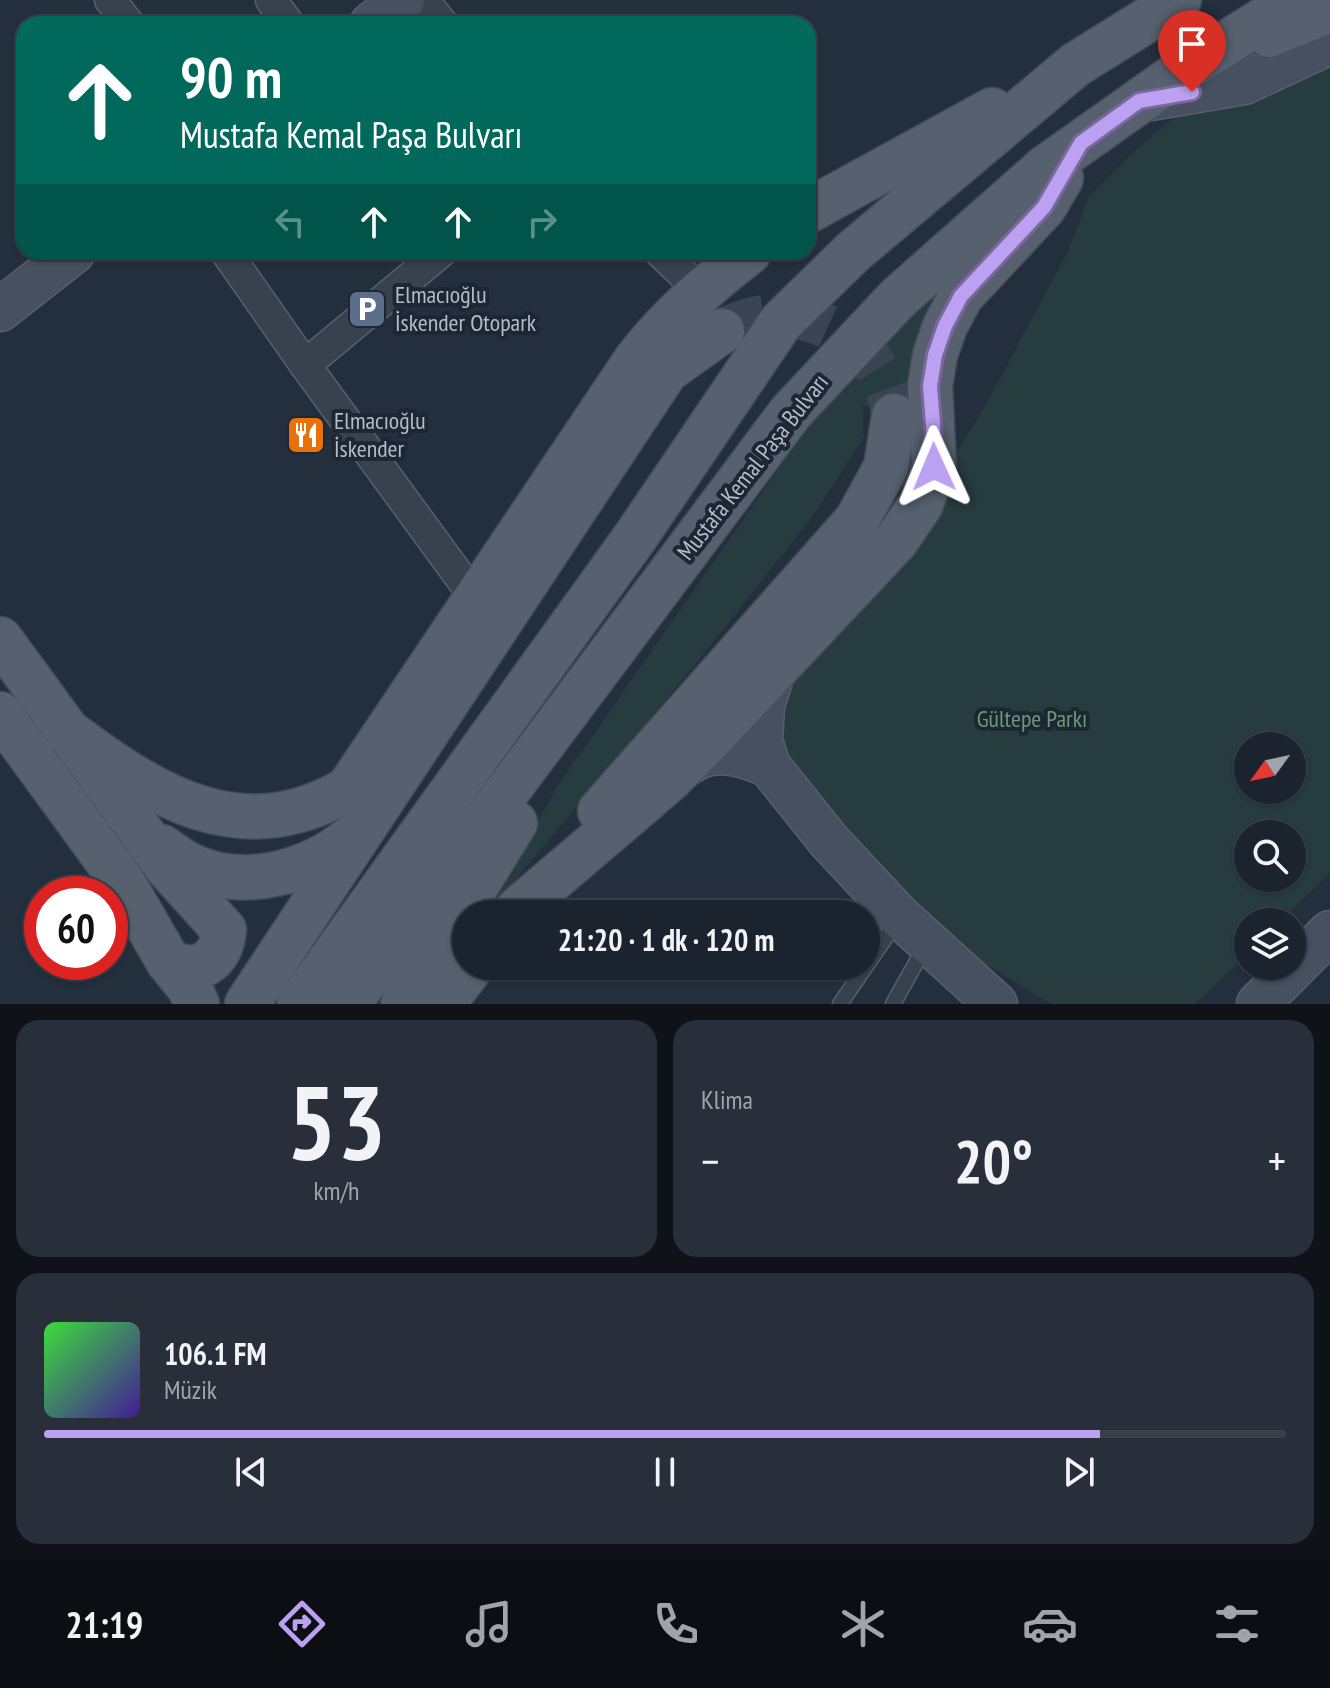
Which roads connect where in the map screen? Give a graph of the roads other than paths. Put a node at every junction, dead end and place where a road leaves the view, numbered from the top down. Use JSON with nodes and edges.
{"nodes":[{"id":1,"x":110,"y":0,"type":"edge"},
{"id":2,"x":403,"y":0,"type":"edge"},
{"id":3,"x":423,"y":0,"type":"edge"},
{"id":4,"x":1179,"y":0,"type":"edge"},
{"id":5,"x":1295,"y":0,"type":"edge"},
{"id":6,"x":1330,"y":10,"type":"edge"},
{"id":7,"x":123,"y":16,"type":"edge"},
{"id":8,"x":382,"y":16,"type":"edge"},
{"id":9,"x":436,"y":16,"type":"edge"},
{"id":10,"x":1330,"y":43,"type":"edge"},
{"id":11,"x":1075,"y":65,"type":"junction"},
{"id":12,"x":1182,"y":71,"type":"junction"},
{"id":13,"x":1139,"y":101,"type":"junction"},
{"id":14,"x":1081,"y":143,"type":"junction"},
{"id":15,"x":816,"y":207,"type":"edge"},
{"id":16,"x":64,"y":260,"type":"edge"},
{"id":17,"x":232,"y":260,"type":"edge"},
{"id":18,"x":431,"y":260,"type":"edge"},
{"id":19,"x":668,"y":260,"type":"edge"},
{"id":20,"x":739,"y":260,"type":"edge"},
{"id":21,"x":701,"y":291,"type":"junction"},
{"id":22,"x":0,"y":310,"type":"edge"},
{"id":23,"x":722,"y":331,"type":"tunnel mouth"},
{"id":24,"x":305,"y":365,"type":"junction"},
{"id":25,"x":894,"y":416,"type":"tunnel mouth"},
{"id":26,"x":636,"y":536,"type":"junction"},
{"id":27,"x":670,"y":573,"type":"junction"},
{"id":28,"x":476,"y":599,"type":"junction"},
{"id":29,"x":0,"y":639,"type":"edge"},
{"id":30,"x":774,"y":671,"type":"junction"},
{"id":31,"x":0,"y":714,"type":"edge"},
{"id":32,"x":66,"y":730,"type":"junction"},
{"id":33,"x":769,"y":766,"type":"junction"},
{"id":34,"x":678,"y":770,"type":"junction"},
{"id":35,"x":133,"y":821,"type":"junction"},
{"id":36,"x":363,"y":828,"type":"junction"},
{"id":37,"x":525,"y":900,"type":"edge"},
{"id":38,"x":529,"y":900,"type":"edge"},
{"id":39,"x":914,"y":930,"type":"junction"},
{"id":40,"x":1330,"y":932,"type":"edge"},
{"id":41,"x":168,"y":961,"type":"junction"},
{"id":42,"x":1330,"y":968,"type":"edge"},
{"id":43,"x":452,"y":972,"type":"edge"},
{"id":44,"x":461,"y":980,"type":"edge"},
{"id":45,"x":197,"y":1004,"type":"edge"},
{"id":46,"x":247,"y":1004,"type":"edge"},
{"id":47,"x":259,"y":1004,"type":"edge"},
{"id":48,"x":299,"y":1004,"type":"edge"},
{"id":49,"x":348,"y":1004,"type":"edge"},
{"id":50,"x":403,"y":1004,"type":"edge"},
{"id":51,"x":413,"y":1004,"type":"edge"},
{"id":52,"x":443,"y":1004,"type":"edge"},
{"id":53,"x":840,"y":1004,"type":"edge"},
{"id":54,"x":893,"y":1004,"type":"edge"},
{"id":55,"x":996,"y":1004,"type":"edge"},
{"id":56,"x":1258,"y":1004,"type":"edge"},
{"id":57,"x":1293,"y":1004,"type":"edge"}],
"edges":[{"from":1,"to":7,"type":"street"},
{"from":2,"to":8,"type":"street"},
{"from":3,"to":9,"type":"street"},
{"from":4,"to":11,"type":"main road"},
{"from":5,"to":12,"type":"main road","name":"Mustafa Kemal Paşa Bulvarı"},
{"from":6,"to":12,"type":"main road"},
{"from":10,"to":13,"type":"street"},
{"from":11,"to":15,"type":"main road"},
{"from":11,"to":26,"type":"main road"},
{"from":12,"to":13,"type":"main road","name":"Mustafa Kemal Paşa Bulvarı"},
{"from":13,"to":14,"type":"main road","name":"Mustafa Kemal Paşa Bulvarı"},
{"from":14,"to":27,"type":"main road","name":"Mustafa Kemal Paşa Bulvarı"},
{"from":14,"to":30,"type":"main road"},
{"from":16,"to":22,"type":"street"},
{"from":17,"to":24,"type":"street"},
{"from":18,"to":24,"type":"street"},
{"from":19,"to":21,"type":"street"},
{"from":20,"to":21,"type":"main road"},
{"from":21,"to":28,"type":"main road"},
{"from":23,"to":36,"type":"main road"},
{"from":24,"to":28,"type":"street"},
{"from":25,"to":37,"type":"main road"},
{"from":26,"to":47,"type":"main road"},
{"from":26,"to":48,"type":"main road"},
{"from":27,"to":49,"type":"main road","name":"Mustafa Kemal Paşa Bulvarı"},
{"from":27,"to":50,"type":"main road"},
{"from":28,"to":32,"type":"main road"},
{"from":29,"to":32,"type":"main road"},
{"from":30,"to":33,"type":"street"},
{"from":30,"to":34,"type":"main road"},
{"from":31,"to":41,"type":"main road"},
{"from":32,"to":35,"type":"main road"},
{"from":33,"to":34,"type":"street"},
{"from":33,"to":39,"type":"street"},
{"from":34,"to":38,"type":"main road"},
{"from":35,"to":36,"type":"main road"},
{"from":35,"to":41,"type":"main road"},
{"from":36,"to":46,"type":"main road"},
{"from":39,"to":53,"type":"lane"},
{"from":39,"to":54,"type":"lane"},
{"from":39,"to":55,"type":"street"},
{"from":40,"to":56,"type":"street"},
{"from":41,"to":45,"type":"main road"},
{"from":42,"to":57,"type":"street"},
{"from":43,"to":51,"type":"main road"},
{"from":44,"to":52,"type":"main road"}]}
